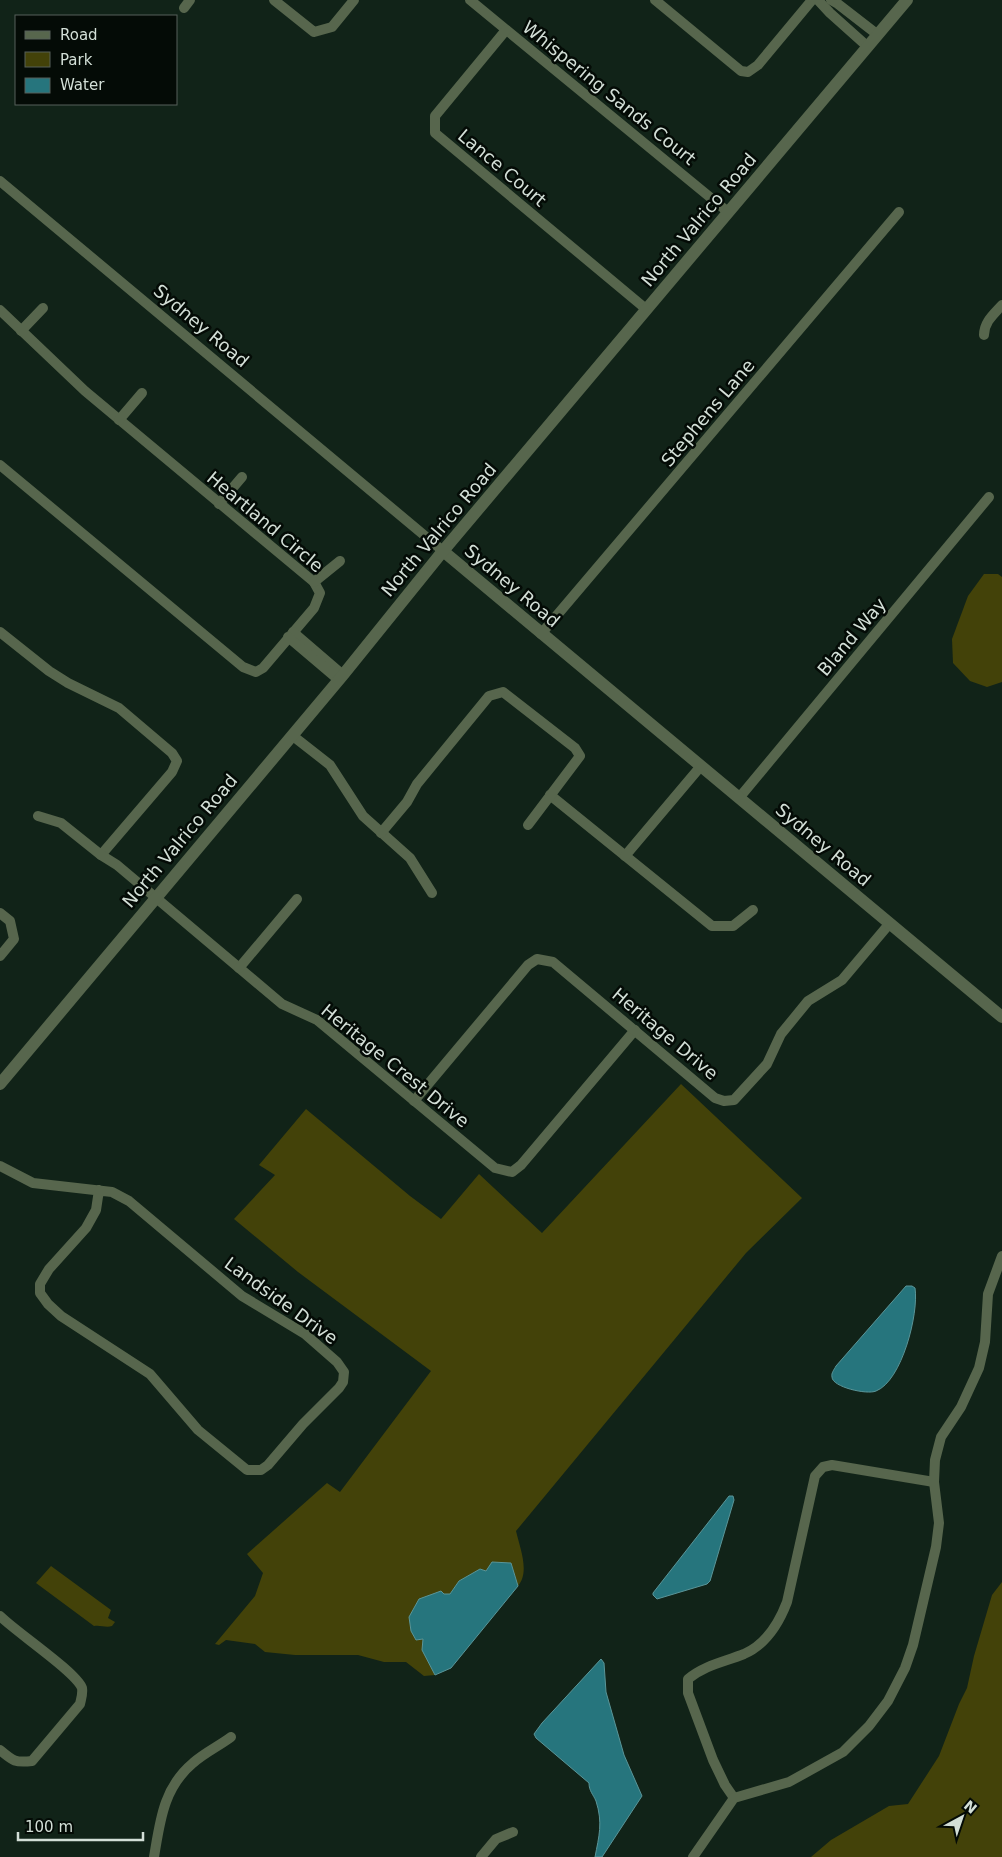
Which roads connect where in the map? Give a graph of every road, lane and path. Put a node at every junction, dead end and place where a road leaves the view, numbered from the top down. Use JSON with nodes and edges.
{"nodes":[{"id":1,"x":274,"y":0,"type":"edge"},
{"id":2,"x":354,"y":0,"type":"edge"},
{"id":3,"x":470,"y":0,"type":"edge"},
{"id":4,"x":655,"y":0,"type":"edge"},
{"id":5,"x":818,"y":0,"type":"edge"},
{"id":6,"x":831,"y":0,"type":"edge"},
{"id":7,"x":907,"y":0,"type":"edge"},
{"id":8,"x":846,"y":11,"type":"junction"},
{"id":9,"x":838,"y":21,"type":"junction"},
{"id":10,"x":506,"y":30,"type":"junction"},
{"id":11,"x":878,"y":35,"type":"junction"},
{"id":12,"x":868,"y":47,"type":"junction"},
{"id":13,"x":0,"y":181,"type":"edge"},
{"id":14,"x":728,"y":212,"type":"junction"},
{"id":15,"x":899,"y":212,"type":"dead end"},
{"id":16,"x":1002,"y":306,"type":"edge"},
{"id":17,"x":42,"y":308,"type":"dead end"},
{"id":18,"x":646,"y":309,"type":"junction"},
{"id":19,"x":0,"y":310,"type":"edge"},
{"id":20,"x":21,"y":331,"type":"junction"},
{"id":21,"x":984,"y":335,"type":"dead end"},
{"id":22,"x":142,"y":393,"type":"dead end"},
{"id":23,"x":119,"y":420,"type":"junction"},
{"id":24,"x":0,"y":465,"type":"edge"},
{"id":25,"x":242,"y":477,"type":"dead end"},
{"id":26,"x":989,"y":497,"type":"dead end"},
{"id":27,"x":219,"y":504,"type":"junction"},
{"id":28,"x":443,"y":551,"type":"junction"},
{"id":29,"x":340,"y":561,"type":"dead end"},
{"id":30,"x":314,"y":582,"type":"junction"},
{"id":31,"x":0,"y":632,"type":"edge"},
{"id":32,"x":541,"y":634,"type":"junction"},
{"id":33,"x":291,"y":635,"type":"junction"},
{"id":34,"x":341,"y":677,"type":"junction"},
{"id":35,"x":293,"y":736,"type":"junction"},
{"id":36,"x":701,"y":766,"type":"junction"},
{"id":37,"x":550,"y":795,"type":"junction"},
{"id":38,"x":739,"y":798,"type":"junction"},
{"id":39,"x":38,"y":816,"type":"dead end"},
{"id":40,"x":528,"y":825,"type":"dead end"},
{"id":41,"x":381,"y":833,"type":"junction"},
{"id":42,"x":101,"y":855,"type":"junction"},
{"id":43,"x":625,"y":856,"type":"junction"},
{"id":44,"x":432,"y":893,"type":"dead end"},
{"id":45,"x":156,"y":897,"type":"junction"},
{"id":46,"x":297,"y":899,"type":"dead end"},
{"id":47,"x":752,"y":910,"type":"dead end"},
{"id":48,"x":0,"y":913,"type":"edge"},
{"id":49,"x":890,"y":923,"type":"junction"},
{"id":50,"x":0,"y":956,"type":"edge"},
{"id":51,"x":239,"y":968,"type":"junction"},
{"id":52,"x":1002,"y":1017,"type":"edge"},
{"id":53,"x":635,"y":1030,"type":"junction"},
{"id":54,"x":0,"y":1084,"type":"edge"},
{"id":55,"x":414,"y":1101,"type":"junction"},
{"id":56,"x":0,"y":1166,"type":"edge"},
{"id":57,"x":99,"y":1190,"type":"junction"},
{"id":58,"x":1002,"y":1256,"type":"edge"},
{"id":59,"x":934,"y":1482,"type":"junction"},
{"id":60,"x":0,"y":1616,"type":"edge"},
{"id":61,"x":231,"y":1737,"type":"dead end"},
{"id":62,"x":0,"y":1750,"type":"edge"},
{"id":63,"x":734,"y":1798,"type":"junction"},
{"id":64,"x":513,"y":1832,"type":"dead end"},
{"id":65,"x":154,"y":1857,"type":"edge"},
{"id":66,"x":481,"y":1857,"type":"edge"},
{"id":67,"x":693,"y":1857,"type":"edge"}],
"edges":[{"from":1,"to":2,"type":"street"},
{"from":3,"to":10,"type":"street","name":"Whispering Sands Court"},
{"from":4,"to":5,"type":"street"},
{"from":5,"to":9,"type":"street"},
{"from":6,"to":8,"type":"street"},
{"from":7,"to":11,"type":"street","name":"North Valrico Road"},
{"from":8,"to":9,"type":"street"},
{"from":8,"to":11,"type":"street"},
{"from":9,"to":12,"type":"street"},
{"from":10,"to":14,"type":"street","name":"Whispering Sands Court"},
{"from":10,"to":18,"type":"street","name":"Lance Court"},
{"from":11,"to":12,"type":"street","name":"North Valrico Road"},
{"from":12,"to":14,"type":"street","name":"North Valrico Road"},
{"from":13,"to":28,"type":"street","name":"Sydney Road"},
{"from":14,"to":18,"type":"street","name":"North Valrico Road"},
{"from":15,"to":32,"type":"street","name":"Stephens Lane"},
{"from":16,"to":21,"type":"street"},
{"from":17,"to":20,"type":"street"},
{"from":18,"to":28,"type":"street","name":"North Valrico Road"},
{"from":19,"to":20,"type":"street","name":"Heartland Circle"},
{"from":20,"to":23,"type":"street","name":"Heartland Circle"},
{"from":22,"to":23,"type":"street"},
{"from":23,"to":27,"type":"street","name":"Heartland Circle"},
{"from":24,"to":33,"type":"street","name":"Heartland Circle"},
{"from":25,"to":27,"type":"street"},
{"from":26,"to":38,"type":"street","name":"Bland Way"},
{"from":27,"to":30,"type":"street","name":"Heartland Circle"},
{"from":28,"to":32,"type":"street","name":"Sydney Road"},
{"from":28,"to":34,"type":"street","name":"North Valrico Road"},
{"from":29,"to":30,"type":"street"},
{"from":30,"to":33,"type":"street","name":"Heartland Circle"},
{"from":31,"to":42,"type":"street"},
{"from":32,"to":36,"type":"street","name":"Sydney Road"},
{"from":33,"to":34,"type":"street"},
{"from":34,"to":35,"type":"street","name":"North Valrico Road"},
{"from":35,"to":41,"type":"street"},
{"from":35,"to":45,"type":"street","name":"North Valrico Road"},
{"from":36,"to":38,"type":"street","name":"Sydney Road"},
{"from":36,"to":43,"type":"street"},
{"from":37,"to":40,"type":"street"},
{"from":37,"to":41,"type":"street"},
{"from":37,"to":43,"type":"street"},
{"from":38,"to":49,"type":"street","name":"Sydney Road"},
{"from":39,"to":42,"type":"street","name":"Heritage Crest Drive"},
{"from":41,"to":44,"type":"street"},
{"from":42,"to":45,"type":"street","name":"Heritage Crest Drive"},
{"from":43,"to":47,"type":"street"},
{"from":45,"to":51,"type":"street","name":"Heritage Crest Drive"},
{"from":45,"to":54,"type":"street","name":"North Valrico Road"},
{"from":46,"to":51,"type":"street"},
{"from":48,"to":50,"type":"street"},
{"from":49,"to":52,"type":"street","name":"Sydney Road"},
{"from":49,"to":53,"type":"street","name":"Heritage Drive"},
{"from":51,"to":55,"type":"street","name":"Heritage Crest Drive"},
{"from":53,"to":55,"type":"street","name":"Heritage Crest Drive"},
{"from":53,"to":55,"type":"street","name":"Heritage Drive"},
{"from":56,"to":57,"type":"street","name":"Landside Drive"},
{"from":57,"to":57,"type":"street","name":"Landside Drive"},
{"from":58,"to":59,"type":"street"},
{"from":59,"to":63,"type":"street"},
{"from":59,"to":63,"type":"street"},
{"from":60,"to":62,"type":"street"},
{"from":61,"to":65,"type":"street"},
{"from":63,"to":67,"type":"street"},
{"from":64,"to":66,"type":"street"}]}
